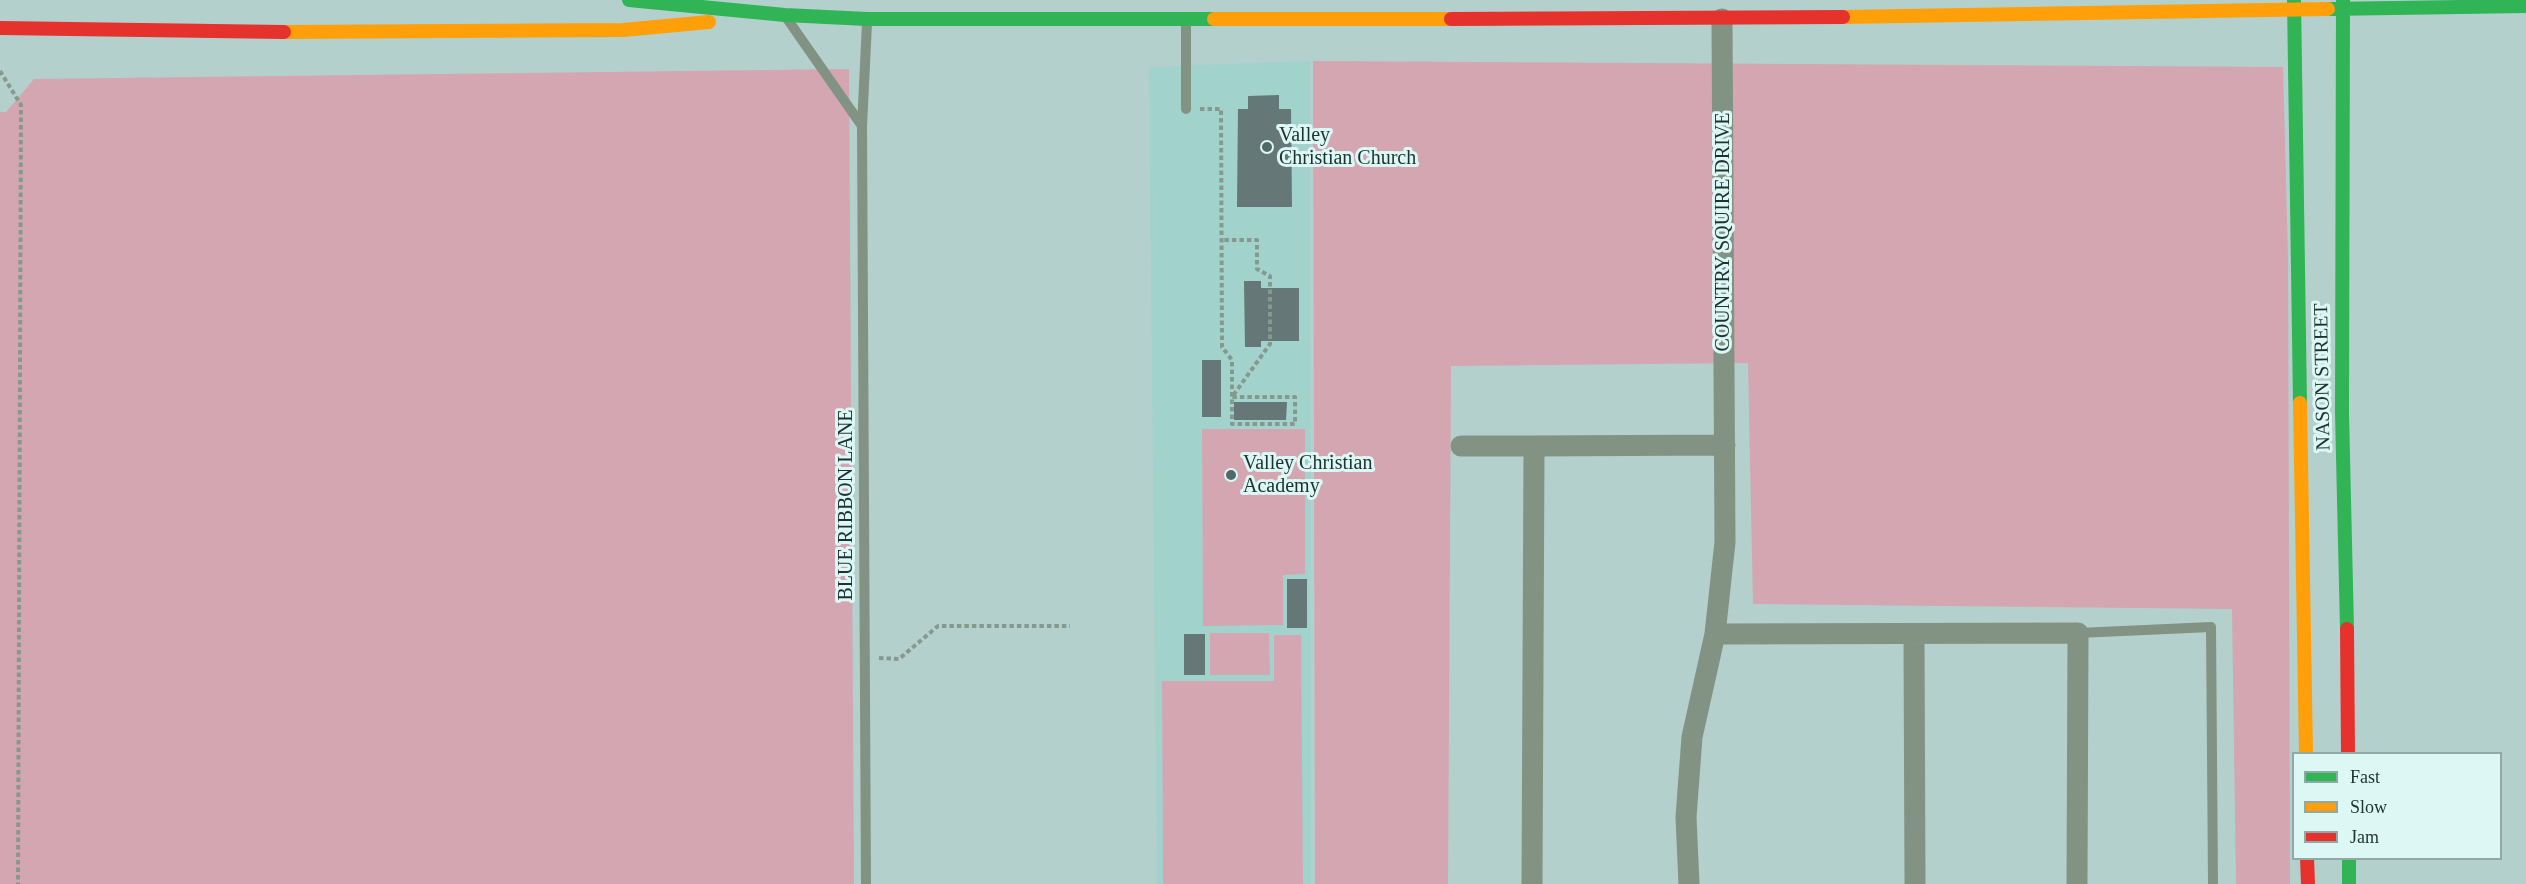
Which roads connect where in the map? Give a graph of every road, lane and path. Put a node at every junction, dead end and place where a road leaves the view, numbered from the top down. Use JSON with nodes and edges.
{"nodes":[{"id":1,"x":629,"y":0,"type":"edge"},
{"id":2,"x":2343,"y":5,"type":"edge"},
{"id":3,"x":2294,"y":6,"type":"edge"},
{"id":4,"x":2526,"y":6,"type":"edge"},
{"id":5,"x":855,"y":12,"type":"edge"},
{"id":6,"x":785,"y":15,"type":"junction"},
{"id":7,"x":1186,"y":19,"type":"junction"},
{"id":8,"x":1722,"y":19,"type":"junction"},
{"id":9,"x":0,"y":28,"type":"edge"},
{"id":10,"x":0,"y":71,"type":"edge"},
{"id":11,"x":1186,"y":109,"type":"joint"},
{"id":12,"x":862,"y":126,"type":"junction"},
{"id":13,"x":1221,"y":240,"type":"junction"},
{"id":14,"x":1232,"y":397,"type":"junction"},
{"id":15,"x":1461,"y":446,"type":"dead end"},
{"id":16,"x":1534,"y":446,"type":"junction"},
{"id":17,"x":1725,"y":446,"type":"junction"},
{"id":18,"x":1070,"y":626,"type":"dead end"},
{"id":19,"x":2078,"y":633,"type":"junction"},
{"id":20,"x":1714,"y":634,"type":"junction"},
{"id":21,"x":1914,"y":635,"type":"junction"},
{"id":22,"x":866,"y":658,"type":"junction"},
{"id":23,"x":2306,"y":752,"type":"edge"},
{"id":24,"x":2349,"y":752,"type":"edge"},
{"id":25,"x":2307,"y":860,"type":"edge"},
{"id":26,"x":2349,"y":860,"type":"edge"},
{"id":27,"x":18,"y":884,"type":"edge"},
{"id":28,"x":866,"y":884,"type":"edge"},
{"id":29,"x":1532,"y":884,"type":"edge"},
{"id":30,"x":1689,"y":884,"type":"edge"},
{"id":31,"x":1915,"y":884,"type":"edge"},
{"id":32,"x":2077,"y":884,"type":"edge"},
{"id":33,"x":2213,"y":884,"type":"edge"},
{"id":34,"x":2308,"y":884,"type":"edge"},
{"id":35,"x":2349,"y":884,"type":"edge"}],
"edges":[{"from":1,"to":6,"type":"main road"},
{"from":2,"to":3,"type":"main road"},
{"from":2,"to":4,"type":"main road"},
{"from":2,"to":24,"type":"main road","name":"NASON STREET"},
{"from":3,"to":8,"type":"main road"},
{"from":3,"to":23,"type":"main road","name":"NASON STREET"},
{"from":5,"to":6,"type":"main road"},
{"from":5,"to":7,"type":"main road"},
{"from":5,"to":12,"type":"lane","name":"BLUE RIBBON LANE"},
{"from":6,"to":9,"type":"main road"},
{"from":6,"to":12,"type":"lane"},
{"from":7,"to":8,"type":"main road"},
{"from":7,"to":11,"type":"lane"},
{"from":8,"to":17,"type":"street","name":"COUNTRY SQUIRE DRIVE"},
{"from":10,"to":27,"type":"path"},
{"from":11,"to":13,"type":"path"},
{"from":12,"to":22,"type":"lane","name":"BLUE RIBBON LANE"},
{"from":13,"to":14,"type":"path"},
{"from":13,"to":14,"type":"path"},
{"from":14,"to":14,"type":"path"},
{"from":15,"to":16,"type":"street"},
{"from":16,"to":17,"type":"street"},
{"from":16,"to":29,"type":"street"},
{"from":17,"to":20,"type":"street","name":"COUNTRY SQUIRE DRIVE"},
{"from":18,"to":22,"type":"path"},
{"from":19,"to":21,"type":"street"},
{"from":19,"to":32,"type":"street"},
{"from":19,"to":33,"type":"lane"},
{"from":20,"to":21,"type":"street"},
{"from":20,"to":30,"type":"street","name":"COUNTRY SQUIRE DRIVE"},
{"from":21,"to":31,"type":"street"},
{"from":22,"to":28,"type":"lane","name":"BLUE RIBBON LANE"},
{"from":25,"to":34,"type":"main road"},
{"from":26,"to":35,"type":"main road"}]}
